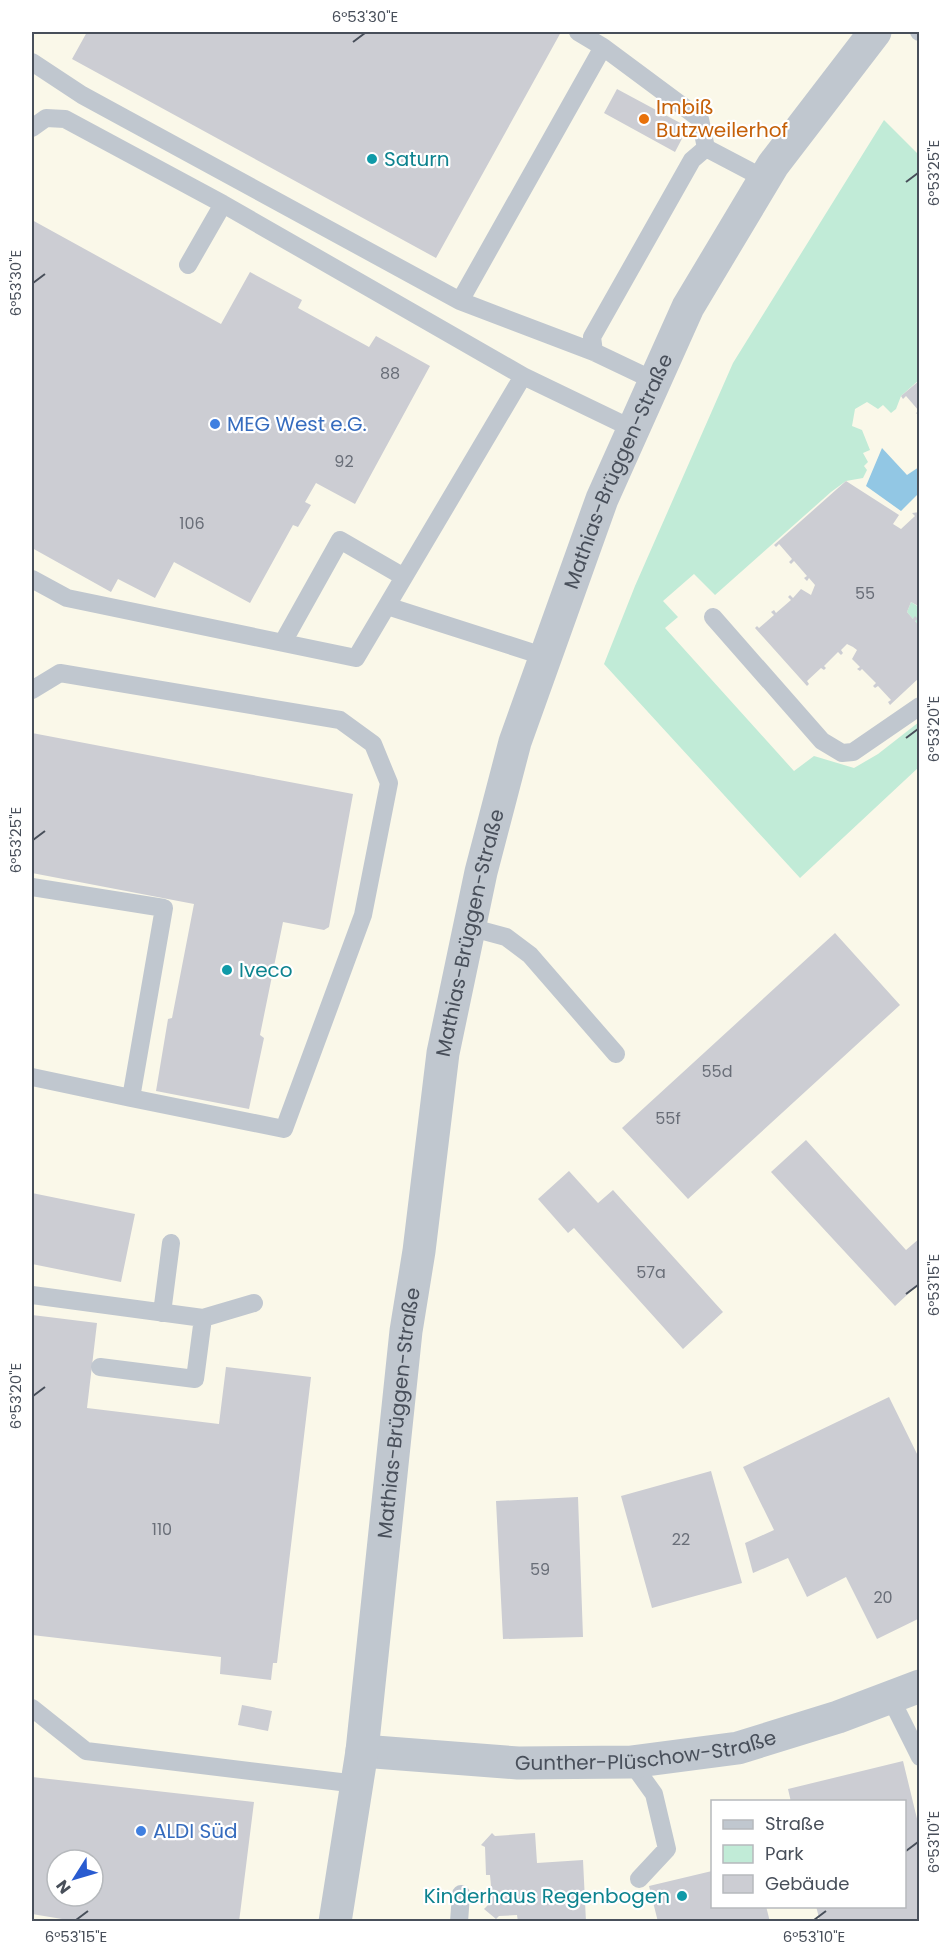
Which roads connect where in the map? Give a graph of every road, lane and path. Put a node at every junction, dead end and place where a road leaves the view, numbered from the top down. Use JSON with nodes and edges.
{"nodes":[{"id":1,"x":578,"y":32,"type":"edge"},
{"id":2,"x":875,"y":32,"type":"edge"},
{"id":3,"x":603,"y":47,"type":"junction"},
{"id":4,"x":32,"y":62,"type":"edge"},
{"id":5,"x":32,"y":128,"type":"edge"},
{"id":6,"x":706,"y":148,"type":"junction"},
{"id":7,"x":765,"y":179,"type":"junction"},
{"id":8,"x":223,"y":204,"type":"junction"},
{"id":9,"x":188,"y":265,"type":"dead end"},
{"id":10,"x":460,"y":301,"type":"junction"},
{"id":11,"x":594,"y":351,"type":"junction"},
{"id":12,"x":523,"y":376,"type":"junction"},
{"id":13,"x":655,"y":381,"type":"junction"},
{"id":14,"x":633,"y":429,"type":"junction"},
{"id":15,"x":404,"y":577,"type":"junction"},
{"id":16,"x":32,"y":579,"type":"edge"},
{"id":17,"x":387,"y":606,"type":"junction"},
{"id":18,"x":713,"y":617,"type":"dead end"},
{"id":19,"x":283,"y":642,"type":"junction"},
{"id":20,"x":543,"y":656,"type":"junction"},
{"id":21,"x":32,"y":690,"type":"edge"},
{"id":22,"x":920,"y":706,"type":"edge"},
{"id":23,"x":32,"y":887,"type":"edge"},
{"id":24,"x":469,"y":927,"type":"junction"},
{"id":25,"x":616,"y":1054,"type":"dead end"},
{"id":26,"x":32,"y":1077,"type":"edge"},
{"id":27,"x":131,"y":1098,"type":"junction"},
{"id":28,"x":171,"y":1243,"type":"dead end"},
{"id":29,"x":32,"y":1295,"type":"edge"},
{"id":30,"x":254,"y":1303,"type":"dead end"},
{"id":31,"x":162,"y":1313,"type":"junction"},
{"id":32,"x":203,"y":1318,"type":"junction"},
{"id":33,"x":100,"y":1367,"type":"dead end"},
{"id":34,"x":920,"y":1686,"type":"edge"},
{"id":35,"x":890,"y":1697,"type":"junction"},
{"id":36,"x":32,"y":1708,"type":"edge"},
{"id":37,"x":362,"y":1751,"type":"junction"},
{"id":38,"x":920,"y":1757,"type":"edge"},
{"id":39,"x":631,"y":1762,"type":"junction"},
{"id":40,"x":357,"y":1784,"type":"junction"},
{"id":41,"x":639,"y":1879,"type":"dead end"},
{"id":42,"x":461,"y":1894,"type":"dead end"},
{"id":43,"x":335,"y":1922,"type":"edge"},
{"id":44,"x":459,"y":1922,"type":"edge"}],
"edges":[{"from":1,"to":3,"type":"lane"},
{"from":2,"to":7,"type":"street","name":"Mathias-Brüggen-Straße"},
{"from":3,"to":6,"type":"lane"},
{"from":3,"to":10,"type":"lane"},
{"from":4,"to":10,"type":"lane"},
{"from":5,"to":8,"type":"lane"},
{"from":6,"to":7,"type":"lane"},
{"from":6,"to":11,"type":"lane"},
{"from":7,"to":13,"type":"street","name":"Mathias-Brüggen-Straße"},
{"from":8,"to":9,"type":"lane"},
{"from":8,"to":12,"type":"lane"},
{"from":10,"to":11,"type":"lane"},
{"from":11,"to":13,"type":"lane"},
{"from":12,"to":14,"type":"lane"},
{"from":12,"to":15,"type":"lane"},
{"from":13,"to":14,"type":"street","name":"Mathias-Brüggen-Straße"},
{"from":14,"to":20,"type":"street","name":"Mathias-Brüggen-Straße"},
{"from":15,"to":17,"type":"lane"},
{"from":15,"to":19,"type":"lane"},
{"from":16,"to":19,"type":"lane"},
{"from":17,"to":19,"type":"lane"},
{"from":17,"to":20,"type":"lane"},
{"from":18,"to":22,"type":"lane"},
{"from":20,"to":24,"type":"street","name":"Mathias-Brüggen-Straße"},
{"from":21,"to":27,"type":"lane"},
{"from":23,"to":27,"type":"lane"},
{"from":24,"to":25,"type":"lane"},
{"from":24,"to":37,"type":"street","name":"Mathias-Brüggen-Straße"},
{"from":26,"to":27,"type":"lane"},
{"from":28,"to":31,"type":"lane"},
{"from":29,"to":31,"type":"lane"},
{"from":30,"to":32,"type":"lane"},
{"from":31,"to":32,"type":"lane"},
{"from":32,"to":33,"type":"lane"},
{"from":34,"to":35,"type":"street","name":"Gunther-Plüschow-Straße"},
{"from":35,"to":38,"type":"lane"},
{"from":35,"to":39,"type":"street","name":"Gunther-Plüschow-Straße"},
{"from":36,"to":40,"type":"lane"},
{"from":37,"to":39,"type":"street","name":"Gunther-Plüschow-Straße"},
{"from":37,"to":40,"type":"street","name":"Mathias-Brüggen-Straße"},
{"from":39,"to":41,"type":"lane"},
{"from":40,"to":43,"type":"street","name":"Mathias-Brüggen-Straße"},
{"from":42,"to":44,"type":"lane"}]}
